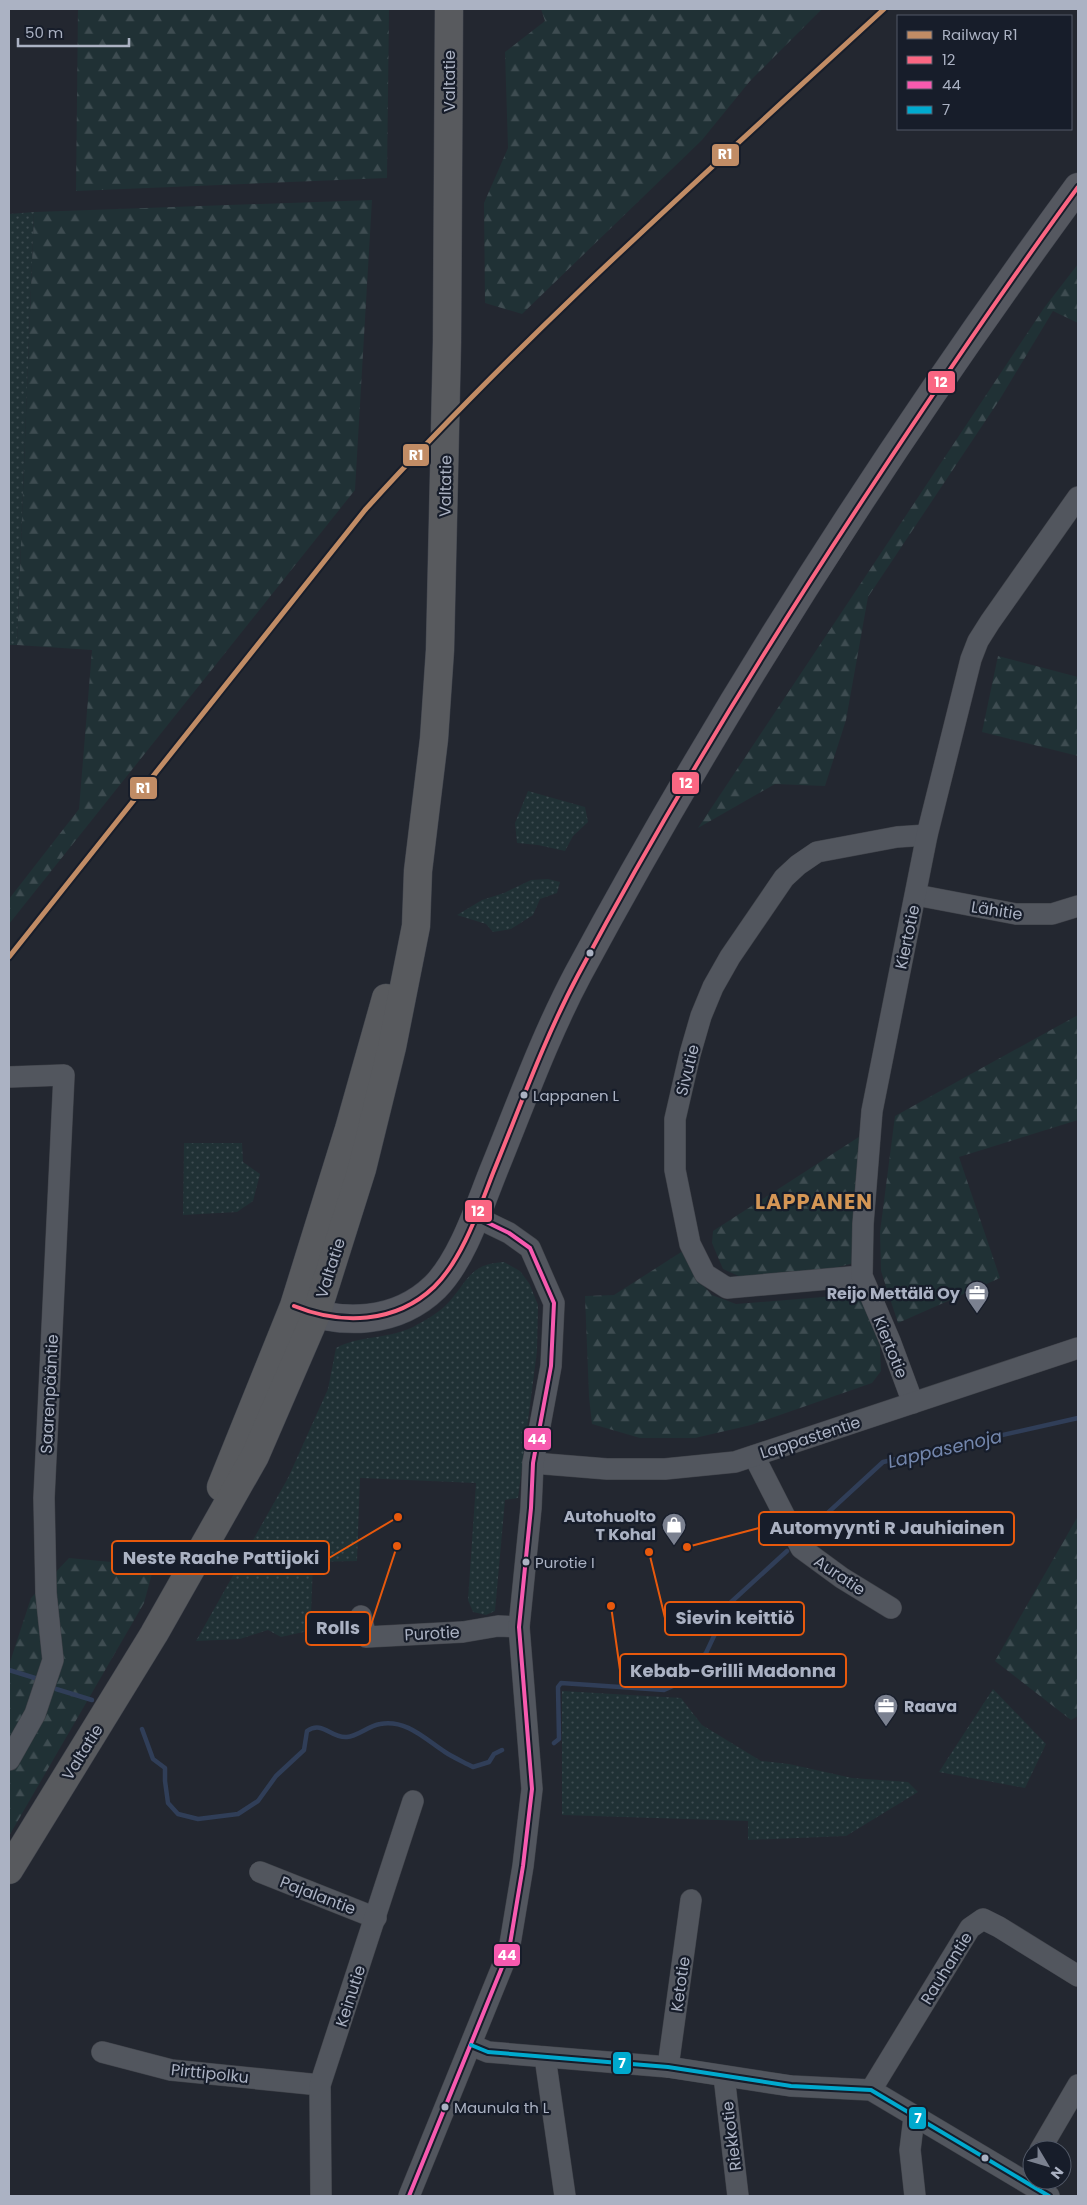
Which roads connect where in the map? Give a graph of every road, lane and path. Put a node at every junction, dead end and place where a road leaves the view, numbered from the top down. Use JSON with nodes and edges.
{"nodes":[{"id":1,"x":449,"y":9,"type":"edge"},
{"id":2,"x":1078,"y":188,"type":"edge"},
{"id":3,"x":1078,"y":497,"type":"edge"},
{"id":4,"x":927,"y":835,"type":"junction"},
{"id":5,"x":916,"y":895,"type":"junction"},
{"id":6,"x":1078,"y":906,"type":"edge"},
{"id":7,"x":9,"y":1078,"type":"edge"},
{"id":8,"x":476,"y":1217,"type":"junction"},
{"id":9,"x":862,"y":1276,"type":"junction"},
{"id":10,"x":305,"y":1311,"type":"junction"},
{"id":11,"x":1078,"y":1348,"type":"edge"},
{"id":12,"x":913,"y":1403,"type":"junction"},
{"id":13,"x":754,"y":1456,"type":"junction"},
{"id":14,"x":533,"y":1463,"type":"junction"},
{"id":15,"x":891,"y":1608,"type":"dead end"},
{"id":16,"x":360,"y":1616,"type":"dead end"},
{"id":17,"x":519,"y":1627,"type":"junction"},
{"id":18,"x":9,"y":1760,"type":"edge"},
{"id":19,"x":413,"y":1802,"type":"dead end"},
{"id":20,"x":9,"y":1870,"type":"edge"},
{"id":21,"x":260,"y":1872,"type":"dead end"},
{"id":22,"x":691,"y":1900,"type":"dead end"},
{"id":23,"x":376,"y":1918,"type":"junction"},
{"id":24,"x":1078,"y":1976,"type":"edge"},
{"id":25,"x":471,"y":2045,"type":"junction"},
{"id":26,"x":102,"y":2052,"type":"dead end"},
{"id":27,"x":545,"y":2057,"type":"junction"},
{"id":28,"x":668,"y":2067,"type":"junction"},
{"id":29,"x":724,"y":2076,"type":"junction"},
{"id":30,"x":320,"y":2085,"type":"junction"},
{"id":31,"x":1078,"y":2085,"type":"edge"},
{"id":32,"x":871,"y":2090,"type":"junction"},
{"id":33,"x":914,"y":2117,"type":"junction"},
{"id":34,"x":1046,"y":2140,"type":"edge"},
{"id":35,"x":1022,"y":2170,"type":"edge"},
{"id":36,"x":321,"y":2196,"type":"edge"},
{"id":37,"x":409,"y":2196,"type":"edge"},
{"id":38,"x":565,"y":2196,"type":"edge"},
{"id":39,"x":738,"y":2196,"type":"edge"},
{"id":40,"x":915,"y":2196,"type":"edge"}],
"edges":[{"from":1,"to":10,"type":"highway","name":"Valtatie"},
{"from":2,"to":8,"type":"main road"},
{"from":3,"to":4,"type":"street","name":"Kiertotie"},
{"from":4,"to":5,"type":"street","name":"Kiertotie"},
{"from":4,"to":9,"type":"street","name":"Sivutie"},
{"from":5,"to":6,"type":"street","name":"Lähitie"},
{"from":5,"to":9,"type":"street","name":"Kiertotie"},
{"from":7,"to":18,"type":"street","name":"Saarenpääntie"},
{"from":8,"to":10,"type":"main road"},
{"from":8,"to":14,"type":"street"},
{"from":9,"to":12,"type":"street","name":"Kiertotie"},
{"from":10,"to":20,"type":"highway","name":"Valtatie"},
{"from":11,"to":12,"type":"street","name":"Lappastentie"},
{"from":12,"to":13,"type":"street","name":"Lappastentie"},
{"from":13,"to":14,"type":"street","name":"Lappastentie"},
{"from":13,"to":15,"type":"street","name":"Auratie"},
{"from":14,"to":17,"type":"street"},
{"from":16,"to":17,"type":"street","name":"Purotie"},
{"from":17,"to":25,"type":"street"},
{"from":19,"to":23,"type":"street","name":"Keinutie"},
{"from":21,"to":23,"type":"street","name":"Pajalantie"},
{"from":22,"to":28,"type":"street","name":"Ketotie"},
{"from":23,"to":30,"type":"street","name":"Keinutie"},
{"from":24,"to":32,"type":"street","name":"Rauhantie"},
{"from":25,"to":27,"type":"street"},
{"from":25,"to":37,"type":"street"},
{"from":26,"to":30,"type":"street","name":"Pirttipolku"},
{"from":27,"to":28,"type":"street"},
{"from":27,"to":38,"type":"street"},
{"from":28,"to":29,"type":"street"},
{"from":29,"to":32,"type":"street"},
{"from":29,"to":39,"type":"street","name":"Riekkotie"},
{"from":30,"to":36,"type":"street","name":"Keinutie"},
{"from":31,"to":34,"type":"street"},
{"from":32,"to":33,"type":"street"},
{"from":33,"to":35,"type":"street"},
{"from":33,"to":40,"type":"street"}]}
